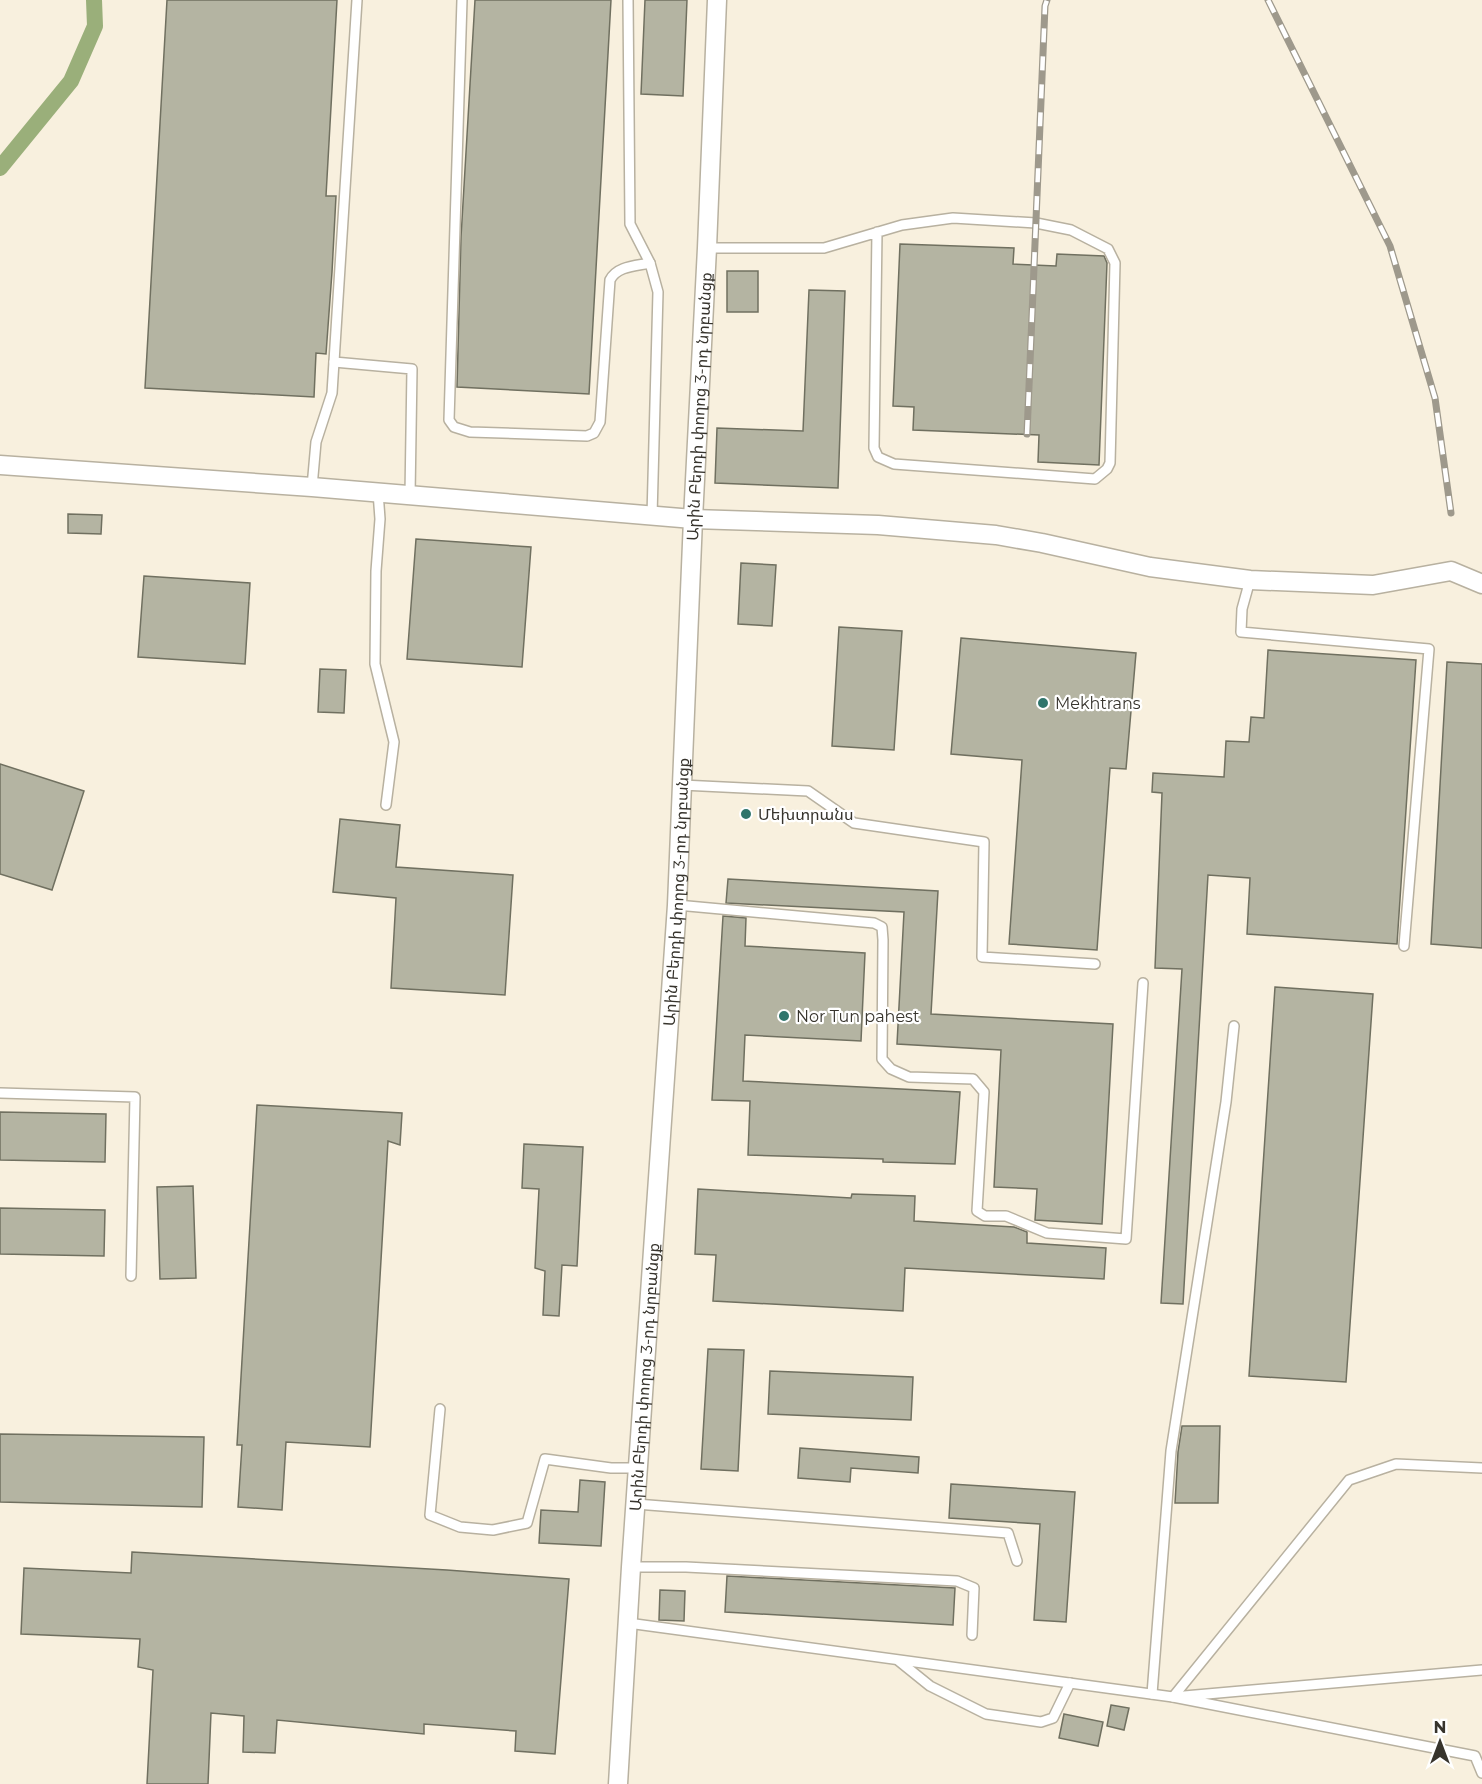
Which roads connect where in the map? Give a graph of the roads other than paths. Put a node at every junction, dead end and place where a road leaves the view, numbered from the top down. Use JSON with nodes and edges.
{"nodes":[{"id":1,"x":357,"y":0,"type":"edge"},
{"id":2,"x":462,"y":0,"type":"edge"},
{"id":3,"x":628,"y":0,"type":"edge"},
{"id":4,"x":717,"y":0,"type":"edge"},
{"id":5,"x":877,"y":232,"type":"junction"},
{"id":6,"x":707,"y":248,"type":"junction"},
{"id":7,"x":650,"y":263,"type":"junction"},
{"id":8,"x":334,"y":362,"type":"junction"},
{"id":9,"x":0,"y":465,"type":"edge"},
{"id":10,"x":312,"y":487,"type":"junction"},
{"id":11,"x":378,"y":492,"type":"junction"},
{"id":12,"x":410,"y":495,"type":"junction"},
{"id":13,"x":652,"y":516,"type":"junction"},
{"id":14,"x":693,"y":519,"type":"junction"},
{"id":15,"x":1250,"y":580,"type":"junction"},
{"id":16,"x":1482,"y":584,"type":"edge"},
{"id":17,"x":682,"y":785,"type":"junction"},
{"id":18,"x":386,"y":805,"type":"dead end"},
{"id":19,"x":677,"y":905,"type":"junction"},
{"id":20,"x":1404,"y":946,"type":"dead end"},
{"id":21,"x":1095,"y":964,"type":"dead end"},
{"id":22,"x":1143,"y":983,"type":"dead end"},
{"id":23,"x":1234,"y":1026,"type":"dead end"},
{"id":24,"x":0,"y":1093,"type":"edge"},
{"id":25,"x":131,"y":1276,"type":"dead end"},
{"id":26,"x":440,"y":1409,"type":"dead end"},
{"id":27,"x":639,"y":1468,"type":"junction"},
{"id":28,"x":1482,"y":1468,"type":"edge"},
{"id":29,"x":636,"y":1504,"type":"junction"},
{"id":30,"x":1017,"y":1561,"type":"dead end"},
{"id":31,"x":631,"y":1567,"type":"junction"},
{"id":32,"x":628,"y":1623,"type":"junction"},
{"id":33,"x":972,"y":1635,"type":"dead end"},
{"id":34,"x":897,"y":1660,"type":"junction"},
{"id":35,"x":1482,"y":1670,"type":"edge"},
{"id":36,"x":1070,"y":1683,"type":"junction"},
{"id":37,"x":1152,"y":1694,"type":"junction"},
{"id":38,"x":1173,"y":1697,"type":"junction"},
{"id":39,"x":1482,"y":1773,"type":"edge"},
{"id":40,"x":618,"y":1784,"type":"edge"}],
"edges":[{"from":1,"to":8,"type":"lane"},
{"from":2,"to":7,"type":"lane"},
{"from":3,"to":7,"type":"lane"},
{"from":4,"to":6,"type":"street","name":"Արին Բերդի փողոց 3-րդ նրբանցք"},
{"from":5,"to":5,"type":"lane"},
{"from":5,"to":6,"type":"lane"},
{"from":6,"to":14,"type":"street","name":"Արին Բերդի փողոց 3-րդ նրբանցք"},
{"from":7,"to":13,"type":"lane"},
{"from":8,"to":10,"type":"lane"},
{"from":8,"to":12,"type":"lane"},
{"from":9,"to":10,"type":"street"},
{"from":10,"to":11,"type":"street"},
{"from":11,"to":12,"type":"street"},
{"from":11,"to":18,"type":"lane"},
{"from":12,"to":13,"type":"street"},
{"from":13,"to":14,"type":"street"},
{"from":14,"to":15,"type":"street"},
{"from":14,"to":17,"type":"street","name":"Արին Բերդի փողոց 3-րդ նրբանցք"},
{"from":15,"to":16,"type":"street"},
{"from":15,"to":20,"type":"lane"},
{"from":17,"to":19,"type":"street","name":"Արին Բերդի փողոց 3-րդ նրբանցք"},
{"from":17,"to":21,"type":"lane"},
{"from":19,"to":22,"type":"lane"},
{"from":19,"to":27,"type":"street","name":"Արին Բերդի փողոց 3-րդ նրբանցք"},
{"from":23,"to":37,"type":"lane"},
{"from":24,"to":25,"type":"lane"},
{"from":26,"to":27,"type":"lane"},
{"from":27,"to":29,"type":"street","name":"Արին Բերդի փողոց 3-րդ նրբանցք"},
{"from":28,"to":38,"type":"lane"},
{"from":29,"to":30,"type":"lane"},
{"from":29,"to":31,"type":"street","name":"Արին Բերդի փողոց 3-րդ նրբանցք"},
{"from":31,"to":32,"type":"street","name":"Արին Բերդի փողոց 3-րդ նրբանցք"},
{"from":31,"to":33,"type":"lane"},
{"from":32,"to":34,"type":"lane"},
{"from":32,"to":40,"type":"street","name":"Արին Բերդի փողոց 3-րդ նրբանցք"},
{"from":34,"to":36,"type":"lane"},
{"from":34,"to":36,"type":"lane"},
{"from":35,"to":38,"type":"lane"},
{"from":36,"to":37,"type":"lane"},
{"from":37,"to":38,"type":"lane"},
{"from":38,"to":39,"type":"lane"}]}
